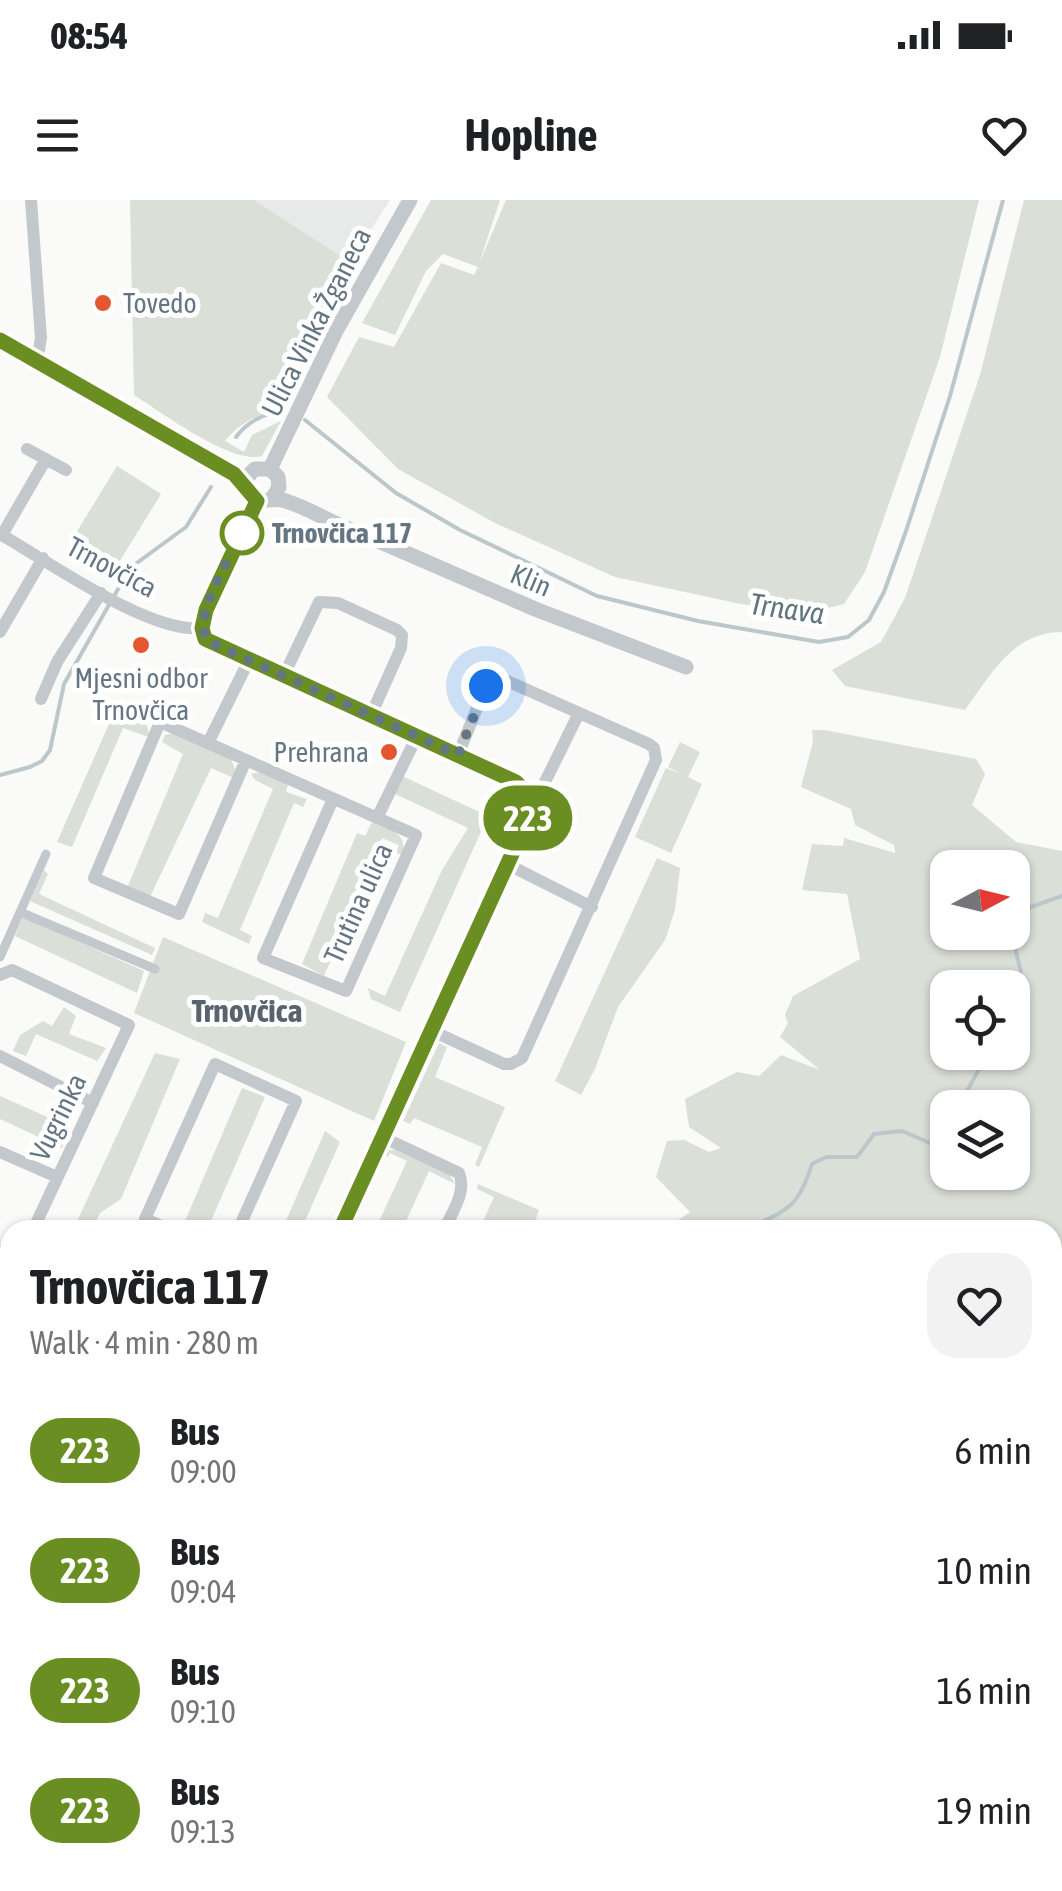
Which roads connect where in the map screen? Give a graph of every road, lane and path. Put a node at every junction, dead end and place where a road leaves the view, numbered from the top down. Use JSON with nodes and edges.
{"nodes":[{"id":1,"x":31,"y":200,"type":"edge"},
{"id":2,"x":410,"y":200,"type":"edge"},
{"id":3,"x":0,"y":340,"type":"edge"},
{"id":4,"x":37,"y":362,"type":"junction"},
{"id":5,"x":151,"y":425,"type":"junction"},
{"id":6,"x":27,"y":449,"type":"dead end"},
{"id":7,"x":46,"y":459,"type":"junction"},
{"id":8,"x":66,"y":470,"type":"dead end"},
{"id":9,"x":268,"y":474,"type":"junction"},
{"id":10,"x":258,"y":497,"type":"junction"},
{"id":11,"x":360,"y":533,"type":"junction"},
{"id":12,"x":1,"y":534,"type":"edge"},
{"id":13,"x":42,"y":558,"type":"junction"},
{"id":14,"x":102,"y":594,"type":"junction"},
{"id":15,"x":202,"y":628,"type":"junction"},
{"id":16,"x":0,"y":632,"type":"edge"},
{"id":17,"x":249,"y":660,"type":"junction"},
{"id":18,"x":686,"y":667,"type":"dead end"},
{"id":19,"x":284,"y":674,"type":"junction"},
{"id":20,"x":40,"y":699,"type":"dead end"},
{"id":21,"x":579,"y":713,"type":"junction"},
{"id":22,"x":372,"y":715,"type":"junction"},
{"id":23,"x":417,"y":736,"type":"junction"},
{"id":24,"x":208,"y":743,"type":"junction"},
{"id":25,"x":458,"y":755,"type":"junction"},
{"id":26,"x":246,"y":760,"type":"junction"},
{"id":27,"x":530,"y":796,"type":"junction"},
{"id":28,"x":333,"y":798,"type":"junction"},
{"id":29,"x":377,"y":818,"type":"junction"},
{"id":30,"x":46,"y":854,"type":"dead end"},
{"id":31,"x":507,"y":864,"type":"junction"},
{"id":32,"x":592,"y":907,"type":"junction"},
{"id":33,"x":20,"y":912,"type":"junction"},
{"id":34,"x":1,"y":967,"type":"edge"},
{"id":35,"x":156,"y":969,"type":"dead end"},
{"id":36,"x":430,"y":1030,"type":"junction"},
{"id":37,"x":0,"y":1056,"type":"edge"},
{"id":38,"x":93,"y":1103,"type":"junction"},
{"id":39,"x":382,"y":1137,"type":"junction"},
{"id":40,"x":0,"y":1152,"type":"edge"},
{"id":41,"x":57,"y":1177,"type":"junction"},
{"id":42,"x":38,"y":1220,"type":"edge"},
{"id":43,"x":150,"y":1220,"type":"edge"},
{"id":44,"x":242,"y":1220,"type":"edge"},
{"id":45,"x":345,"y":1220,"type":"edge"},
{"id":46,"x":448,"y":1220,"type":"edge"}],
"edges":[{"from":1,"to":4,"type":"street"},
{"from":2,"to":9,"type":"street","name":"Ulica Vinka Žganeca"},
{"from":3,"to":4,"type":"street","name":"Klin"},
{"from":4,"to":5,"type":"street","name":"Klin"},
{"from":5,"to":9,"type":"street","name":"Klin"},
{"from":5,"to":10,"type":"street","name":"Klin"},
{"from":6,"to":7,"type":"street"},
{"from":7,"to":8,"type":"street"},
{"from":7,"to":12,"type":"street","name":"Trnovčica"},
{"from":9,"to":10,"type":"street"},
{"from":9,"to":10,"type":"street"},
{"from":9,"to":11,"type":"street","name":"Klin"},
{"from":10,"to":11,"type":"street","name":"Klin"},
{"from":10,"to":15,"type":"street"},
{"from":11,"to":18,"type":"street","name":"Klin"},
{"from":12,"to":13,"type":"street","name":"Trnovčica"},
{"from":13,"to":14,"type":"street","name":"Trnovčica"},
{"from":13,"to":16,"type":"street"},
{"from":14,"to":15,"type":"street","name":"Trnovčica"},
{"from":14,"to":20,"type":"street"},
{"from":15,"to":17,"type":"street","name":"Trnovčica"},
{"from":17,"to":19,"type":"street","name":"Trnovčica"},
{"from":17,"to":24,"type":"street"},
{"from":19,"to":22,"type":"street","name":"Trnovčica"},
{"from":19,"to":22,"type":"street"},
{"from":21,"to":25,"type":"street"},
{"from":21,"to":27,"type":"street"},
{"from":21,"to":32,"type":"street"},
{"from":22,"to":23,"type":"street","name":"Trnovčica"},
{"from":23,"to":25,"type":"street","name":"Trnovčica"},
{"from":23,"to":29,"type":"street"},
{"from":24,"to":26,"type":"street"},
{"from":24,"to":26,"type":"street"},
{"from":25,"to":27,"type":"street","name":"Trnovčica"},
{"from":26,"to":28,"type":"street"},
{"from":27,"to":31,"type":"street"},
{"from":28,"to":29,"type":"street"},
{"from":28,"to":29,"type":"street","name":"Trutina ulica"},
{"from":30,"to":33,"type":"street"},
{"from":31,"to":32,"type":"street"},
{"from":31,"to":36,"type":"street"},
{"from":32,"to":36,"type":"street"},
{"from":33,"to":34,"type":"street"},
{"from":33,"to":35,"type":"street"},
{"from":34,"to":38,"type":"street","name":"Vugrinka"},
{"from":36,"to":39,"type":"street"},
{"from":37,"to":38,"type":"street"},
{"from":38,"to":41,"type":"street","name":"Vugrinka"},
{"from":39,"to":45,"type":"street"},
{"from":39,"to":46,"type":"street"},
{"from":40,"to":41,"type":"street"},
{"from":41,"to":42,"type":"street","name":"Vugrinka"},
{"from":43,"to":44,"type":"street"}]}
